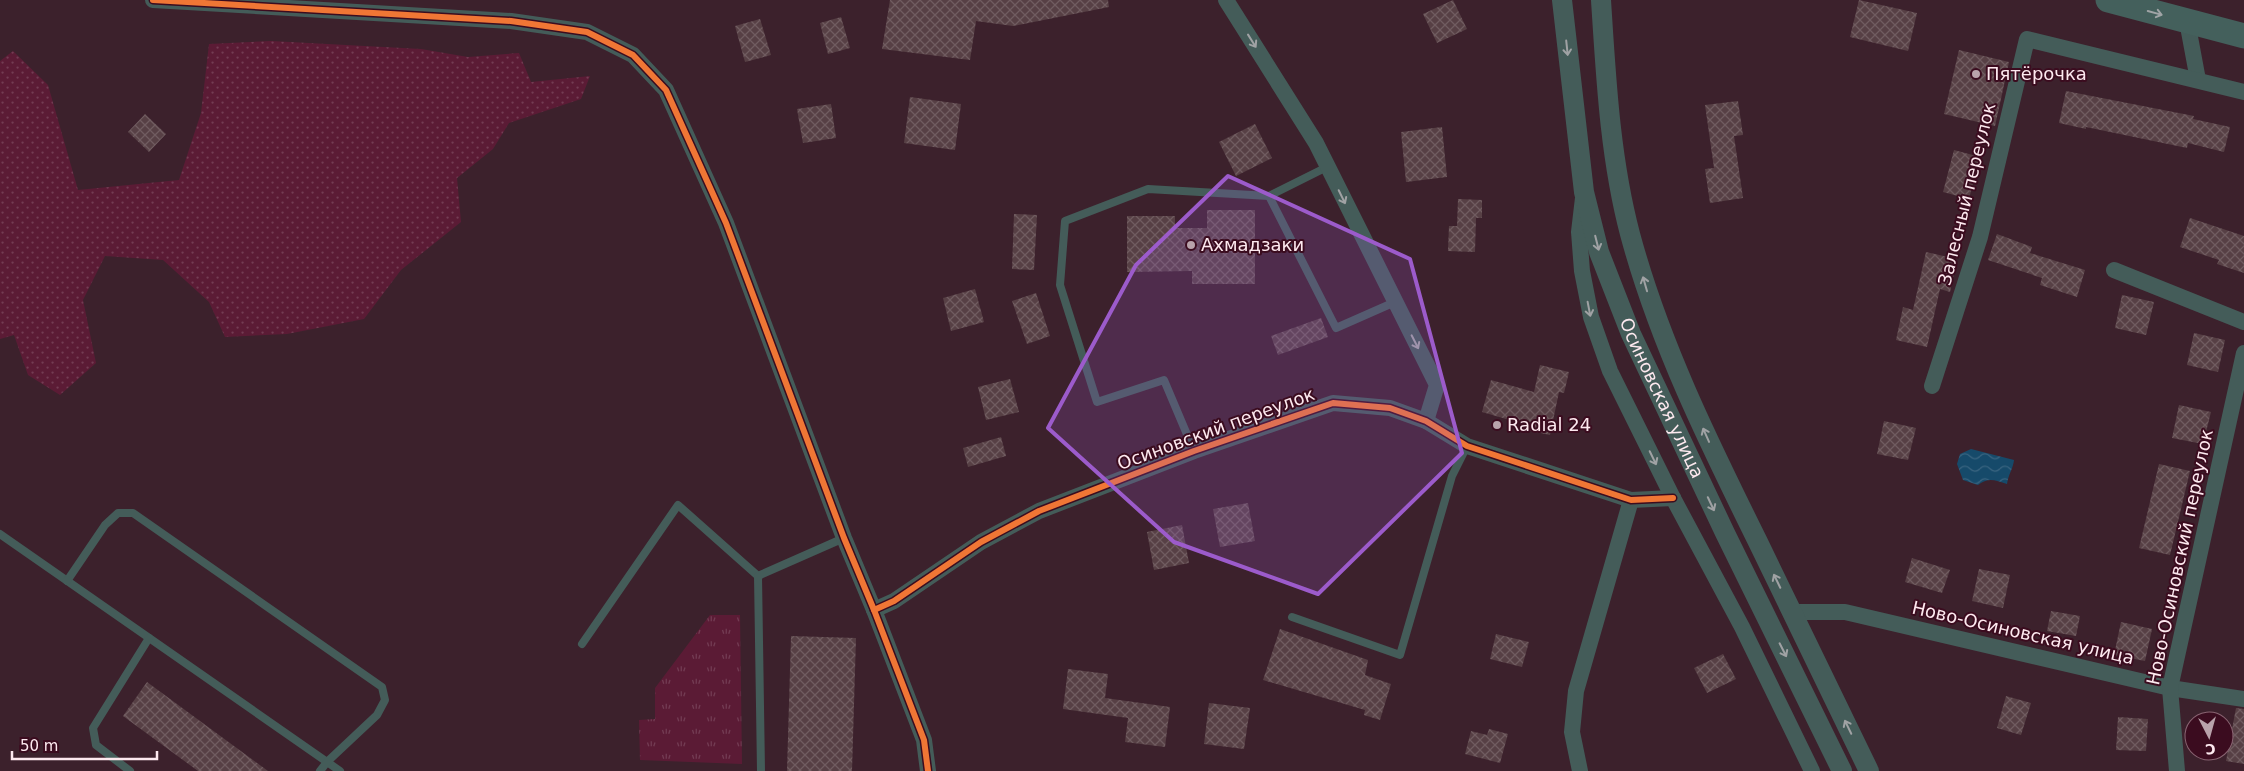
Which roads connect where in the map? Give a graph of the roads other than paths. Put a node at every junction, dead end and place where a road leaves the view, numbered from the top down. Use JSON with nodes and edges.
{"nodes":[{"id":1,"x":153,"y":0,"type":"edge"},
{"id":2,"x":1226,"y":0,"type":"edge"},
{"id":3,"x":1562,"y":0,"type":"edge"},
{"id":4,"x":1601,"y":0,"type":"edge"},
{"id":5,"x":2108,"y":0,"type":"edge"},
{"id":6,"x":2187,"y":22,"type":"junction"},
{"id":7,"x":2244,"y":36,"type":"edge"},
{"id":8,"x":2198,"y":80,"type":"junction"},
{"id":9,"x":2244,"y":92,"type":"edge"},
{"id":10,"x":1328,"y":166,"type":"junction"},
{"id":11,"x":1584,"y":192,"type":"junction"},
{"id":12,"x":1269,"y":196,"type":"junction"},
{"id":13,"x":2114,"y":270,"type":"dead end"},
{"id":14,"x":1395,"y":302,"type":"junction"},
{"id":15,"x":2244,"y":322,"type":"edge"},
{"id":16,"x":2244,"y":353,"type":"edge"},
{"id":17,"x":1932,"y":386,"type":"dead end"},
{"id":18,"x":1426,"y":421,"type":"junction"},
{"id":19,"x":1467,"y":446,"type":"junction"},
{"id":20,"x":1194,"y":450,"type":"junction"},
{"id":21,"x":1673,"y":498,"type":"junction"},
{"id":22,"x":1631,"y":500,"type":"junction"},
{"id":23,"x":0,"y":534,"type":"edge"},
{"id":24,"x":844,"y":538,"type":"junction"},
{"id":25,"x":758,"y":576,"type":"junction"},
{"id":26,"x":67,"y":581,"type":"junction"},
{"id":27,"x":874,"y":610,"type":"junction"},
{"id":28,"x":1793,"y":612,"type":"junction"},
{"id":29,"x":1292,"y":617,"type":"dead end"},
{"id":30,"x":149,"y":638,"type":"junction"},
{"id":31,"x":582,"y":644,"type":"dead end"},
{"id":32,"x":2170,"y":688,"type":"junction"},
{"id":33,"x":2243,"y":696,"type":"edge"},
{"id":34,"x":327,"y":762,"type":"junction"},
{"id":35,"x":130,"y":771,"type":"edge"},
{"id":36,"x":320,"y":771,"type":"edge"},
{"id":37,"x":340,"y":771,"type":"edge"},
{"id":38,"x":760,"y":771,"type":"edge"},
{"id":39,"x":928,"y":771,"type":"edge"},
{"id":40,"x":1580,"y":771,"type":"edge"},
{"id":41,"x":1812,"y":771,"type":"edge"},
{"id":42,"x":1842,"y":771,"type":"edge"},
{"id":43,"x":1870,"y":771,"type":"edge"},
{"id":44,"x":2177,"y":771,"type":"edge"}],
"edges":[{"from":1,"to":24,"type":"street"},
{"from":2,"to":10,"type":"street","one_way":true},
{"from":3,"to":11,"type":"street","name":"Осиновская улица","one_way":true},
{"from":28,"to":4,"type":"street","name":"Осиновская улица","one_way":true},
{"from":5,"to":6,"type":"main road","one_way":true},
{"from":6,"to":7,"type":"main road"},
{"from":6,"to":8,"type":"street"},
{"from":8,"to":9,"type":"street"},
{"from":8,"to":17,"type":"street","name":"Залесный переулок"},
{"from":10,"to":12,"type":"lane"},
{"from":10,"to":14,"type":"street","one_way":true},
{"from":11,"to":21,"type":"street","one_way":true},
{"from":11,"to":42,"type":"street","name":"Осиновская улица","one_way":true},
{"from":12,"to":14,"type":"lane"},
{"from":12,"to":20,"type":"lane"},
{"from":13,"to":15,"type":"street"},
{"from":14,"to":18,"type":"street","one_way":true},
{"from":16,"to":32,"type":"street","name":"Ново-Осиновский переулок"},
{"from":18,"to":19,"type":"street","name":"Осиновский переулок"},
{"from":18,"to":20,"type":"street","name":"Осиновский переулок"},
{"from":19,"to":22,"type":"street","name":"Осиновский переулок"},
{"from":19,"to":29,"type":"lane"},
{"from":20,"to":27,"type":"street","name":"Осиновский переулок"},
{"from":21,"to":22,"type":"street","name":"Осиновский переулок"},
{"from":21,"to":41,"type":"street"},
{"from":22,"to":40,"type":"street"},
{"from":23,"to":26,"type":"lane"},
{"from":24,"to":25,"type":"lane"},
{"from":24,"to":27,"type":"street"},
{"from":25,"to":31,"type":"lane"},
{"from":25,"to":38,"type":"lane"},
{"from":26,"to":30,"type":"lane"},
{"from":26,"to":34,"type":"lane"},
{"from":27,"to":39,"type":"street"},
{"from":28,"to":32,"type":"street","name":"Ново-Осиновская улица"},
{"from":43,"to":28,"type":"street","name":"Осиновская улица","one_way":true},
{"from":30,"to":34,"type":"lane"},
{"from":30,"to":35,"type":"lane"},
{"from":32,"to":33,"type":"street","name":"Ново-Осиновская улица"},
{"from":32,"to":44,"type":"street","name":"Ново-Осиновский переулок"},
{"from":34,"to":36,"type":"lane"},
{"from":34,"to":37,"type":"lane"}]}
